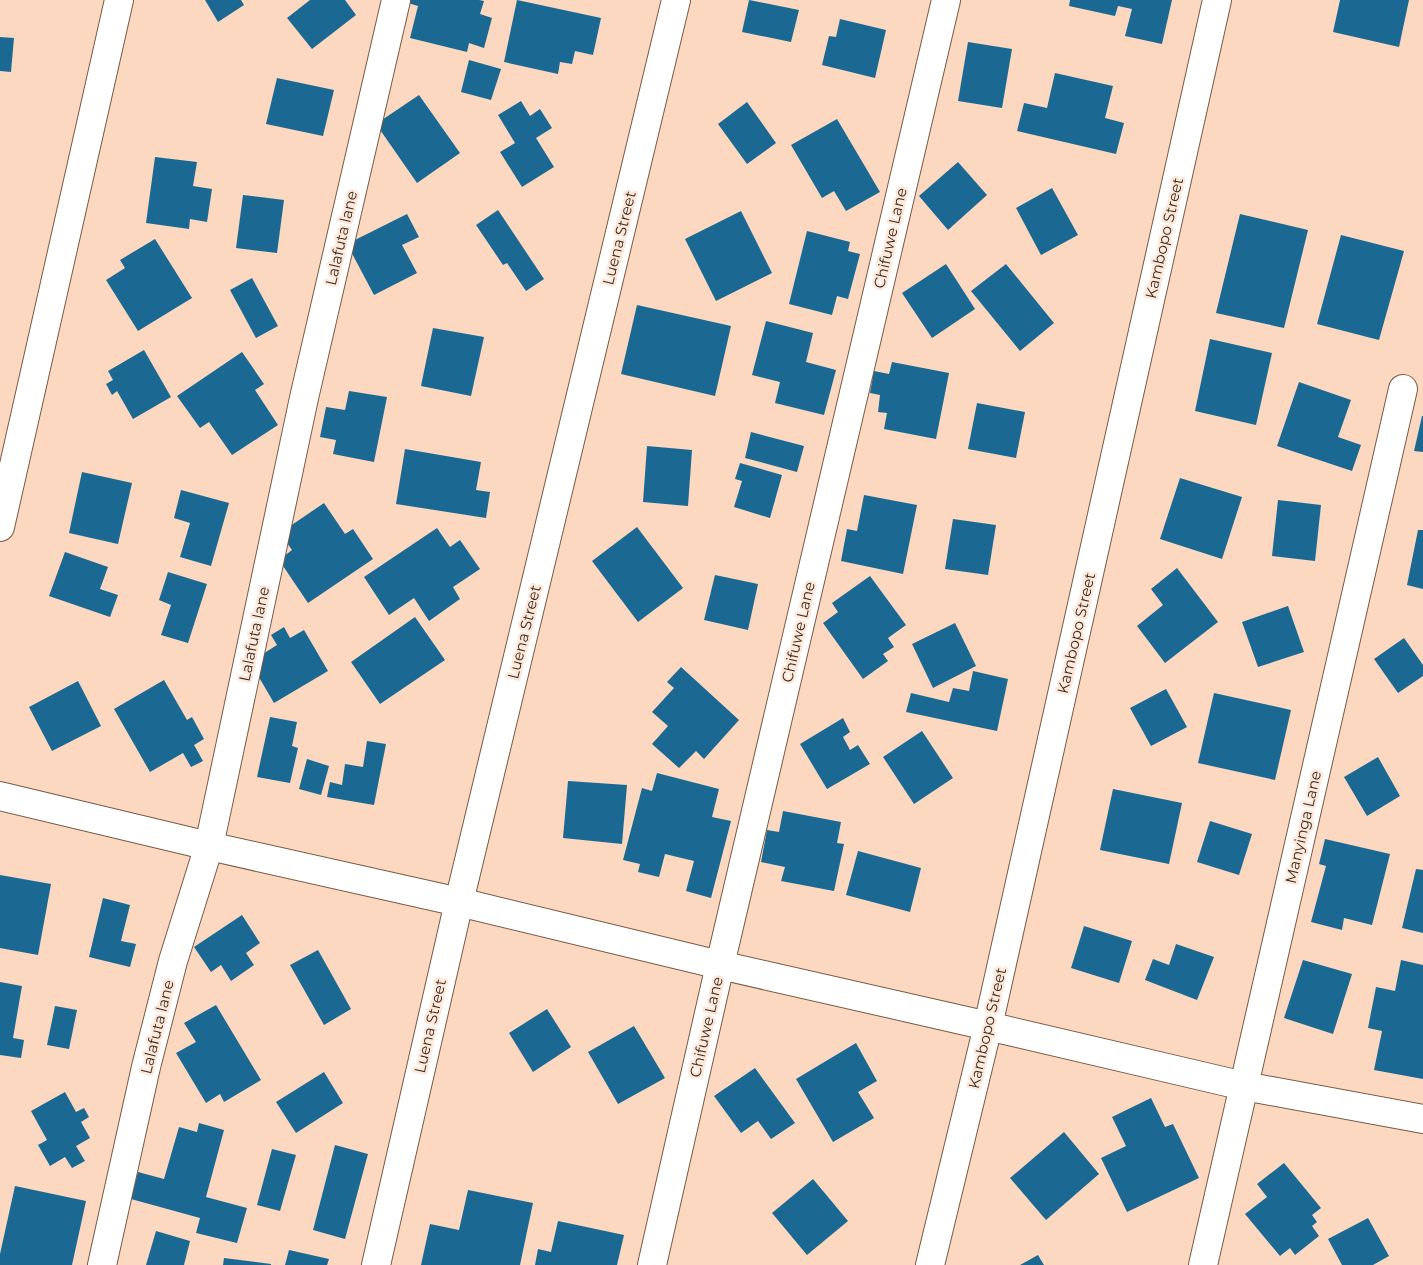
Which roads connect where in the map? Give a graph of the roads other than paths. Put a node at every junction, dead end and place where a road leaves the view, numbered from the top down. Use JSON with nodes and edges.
{"nodes":[{"id":1,"x":119,"y":0,"type":"edge"},
{"id":2,"x":396,"y":0,"type":"edge"},
{"id":3,"x":676,"y":0,"type":"edge"},
{"id":4,"x":946,"y":0,"type":"edge"},
{"id":5,"x":1217,"y":0,"type":"edge"},
{"id":6,"x":1404,"y":389,"type":"dead end"},
{"id":7,"x":0,"y":527,"type":"edge"},
{"id":8,"x":0,"y":796,"type":"edge"},
{"id":9,"x":209,"y":846,"type":"junction"},
{"id":10,"x":458,"y":902,"type":"junction"},
{"id":11,"x":720,"y":965,"type":"junction"},
{"id":12,"x":988,"y":1026,"type":"junction"},
{"id":13,"x":1244,"y":1086,"type":"junction"},
{"id":14,"x":1423,"y":1120,"type":"edge"},
{"id":15,"x":102,"y":1265,"type":"edge"},
{"id":16,"x":376,"y":1265,"type":"edge"},
{"id":17,"x":652,"y":1265,"type":"edge"},
{"id":18,"x":930,"y":1265,"type":"edge"},
{"id":19,"x":1203,"y":1265,"type":"edge"}],
"edges":[{"from":1,"to":7,"type":"street"},
{"from":2,"to":9,"type":"street","name":"Lalafuta lane"},
{"from":3,"to":10,"type":"street","name":"Luena Street"},
{"from":4,"to":11,"type":"street","name":"Chifuwe Lane"},
{"from":5,"to":12,"type":"street","name":"Kambopo Street"},
{"from":6,"to":13,"type":"street","name":"Manyinga Lane"},
{"from":8,"to":9,"type":"street"},
{"from":9,"to":10,"type":"street"},
{"from":9,"to":15,"type":"street","name":"Lalafuta lane"},
{"from":10,"to":11,"type":"street"},
{"from":10,"to":16,"type":"street","name":"Luena Street"},
{"from":11,"to":12,"type":"street"},
{"from":11,"to":17,"type":"street","name":"Chifuwe Lane"},
{"from":12,"to":13,"type":"street"},
{"from":12,"to":18,"type":"street","name":"Kambopo Street"},
{"from":13,"to":14,"type":"street"},
{"from":13,"to":19,"type":"street","name":"Manyinga Lane"}]}
